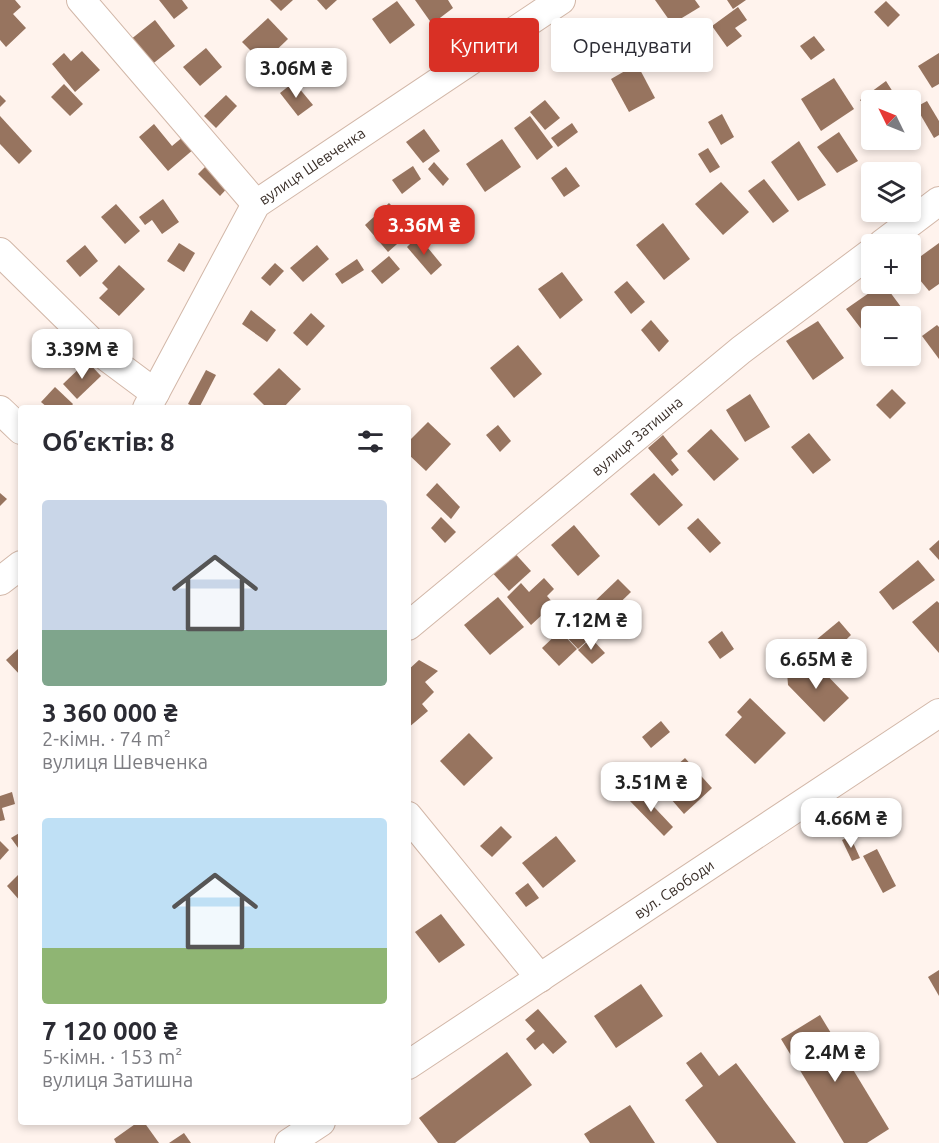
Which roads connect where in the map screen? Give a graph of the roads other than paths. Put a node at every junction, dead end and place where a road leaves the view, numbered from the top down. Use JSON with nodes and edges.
{"nodes":[{"id":1,"x":81,"y":0,"type":"edge"},
{"id":2,"x":561,"y":0,"type":"edge"},
{"id":3,"x":939,"y":201,"type":"edge"},
{"id":4,"x":256,"y":204,"type":"junction"},
{"id":5,"x":895,"y":234,"type":"edge"},
{"id":6,"x":0,"y":252,"type":"edge"},
{"id":7,"x":861,"y":260,"type":"edge"},
{"id":8,"x":151,"y":400,"type":"edge"},
{"id":9,"x":0,"y":410,"type":"edge"},
{"id":10,"x":18,"y":427,"type":"edge"},
{"id":11,"x":18,"y":567,"type":"edge"},
{"id":12,"x":0,"y":581,"type":"edge"},
{"id":13,"x":411,"y":624,"type":"edge"},
{"id":14,"x":939,"y":713,"type":"edge"},
{"id":15,"x":411,"y":820,"type":"edge"},
{"id":16,"x":540,"y":978,"type":"junction"},
{"id":17,"x":411,"y":1063,"type":"edge"},
{"id":18,"x":316,"y":1125,"type":"edge"},
{"id":19,"x":289,"y":1143,"type":"edge"}],
"edges":[{"from":1,"to":4,"type":"street"},
{"from":2,"to":4,"type":"street","name":"вулиця Шевченка"},
{"from":3,"to":5,"type":"street"},
{"from":4,"to":8,"type":"street","name":"вулиця Шевченка"},
{"from":6,"to":8,"type":"street"},
{"from":7,"to":13,"type":"street","name":"вулиця Затишна"},
{"from":9,"to":10,"type":"street"},
{"from":11,"to":12,"type":"street"},
{"from":14,"to":16,"type":"street","name":"вул. Свободи"},
{"from":15,"to":16,"type":"street"},
{"from":16,"to":17,"type":"street","name":"вул. Свободи"},
{"from":18,"to":19,"type":"street"}]}
